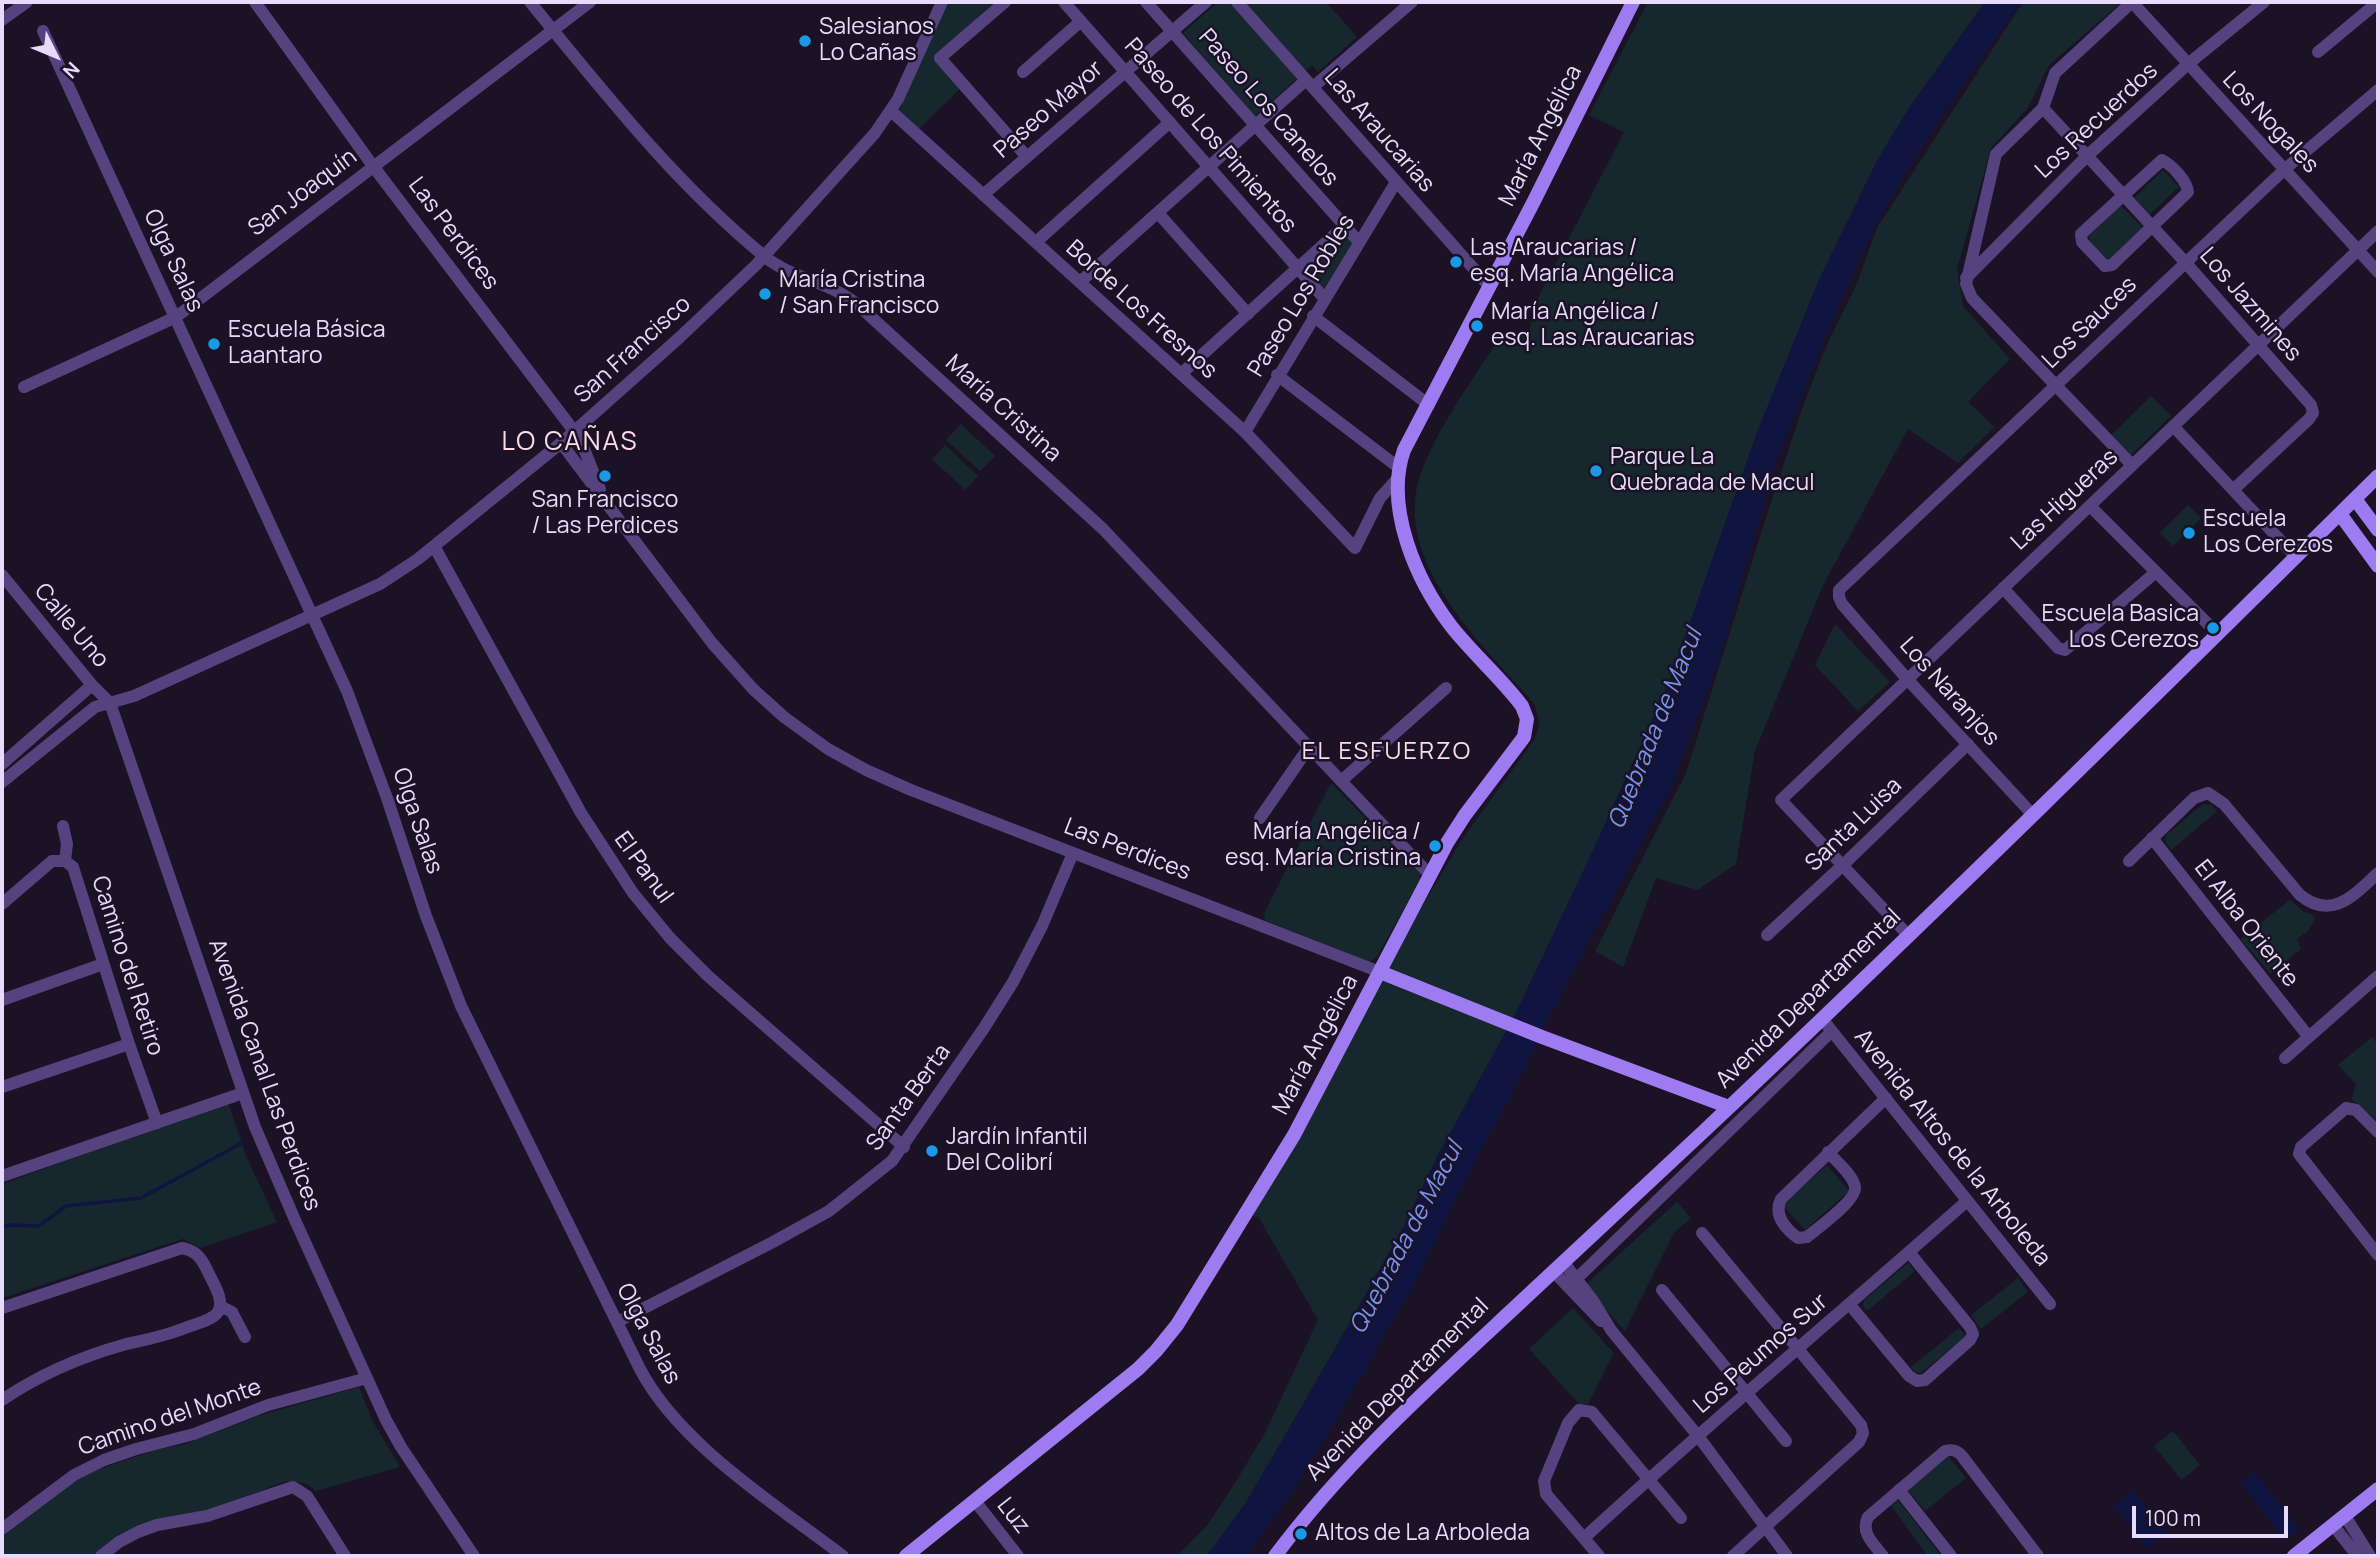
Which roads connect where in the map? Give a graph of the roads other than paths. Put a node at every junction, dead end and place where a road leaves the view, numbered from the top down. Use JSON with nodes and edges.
{"nodes":[{"id":1,"x":27,"y":2,"type":"edge"},
{"id":2,"x":255,"y":2,"type":"edge"},
{"id":3,"x":530,"y":2,"type":"edge"},
{"id":4,"x":590,"y":2,"type":"edge"},
{"id":5,"x":942,"y":2,"type":"edge"},
{"id":6,"x":1005,"y":2,"type":"edge"},
{"id":7,"x":1064,"y":2,"type":"edge"},
{"id":8,"x":1146,"y":2,"type":"edge"},
{"id":9,"x":1206,"y":2,"type":"edge"},
{"id":10,"x":1237,"y":2,"type":"edge"},
{"id":11,"x":1412,"y":2,"type":"edge"},
{"id":12,"x":1633,"y":2,"type":"edge"},
{"id":13,"x":2132,"y":2,"type":"edge"},
{"id":14,"x":2264,"y":2,"type":"edge"},
{"id":15,"x":2378,"y":2,"type":"edge"},
{"id":16,"x":2,"y":20,"type":"edge"},
{"id":17,"x":1081,"y":22,"type":"junction"},
{"id":18,"x":43,"y":31,"type":"dead end"},
{"id":19,"x":554,"y":31,"type":"junction"},
{"id":20,"x":1172,"y":31,"type":"junction"},
{"id":21,"x":2318,"y":52,"type":"dead end"},
{"id":22,"x":2188,"y":64,"type":"junction"},
{"id":23,"x":1023,"y":72,"type":"dead end"},
{"id":24,"x":1125,"y":72,"type":"junction"},
{"id":25,"x":1310,"y":84,"type":"junction"},
{"id":26,"x":2378,"y":90,"type":"edge"},
{"id":27,"x":2043,"y":108,"type":"junction"},
{"id":28,"x":891,"y":111,"type":"junction"},
{"id":29,"x":1170,"y":122,"type":"junction"},
{"id":30,"x":1255,"y":126,"type":"junction"},
{"id":31,"x":2087,"y":156,"type":"junction"},
{"id":32,"x":1027,"y":157,"type":"junction"},
{"id":33,"x":373,"y":166,"type":"junction"},
{"id":34,"x":1209,"y":167,"type":"junction"},
{"id":35,"x":2285,"y":169,"type":"junction"},
{"id":36,"x":1396,"y":181,"type":"junction"},
{"id":37,"x":984,"y":195,"type":"junction"},
{"id":38,"x":2122,"y":195,"type":"junction"},
{"id":39,"x":1158,"y":212,"type":"junction"},
{"id":40,"x":1344,"y":226,"type":"junction"},
{"id":41,"x":2151,"y":227,"type":"junction"},
{"id":42,"x":2378,"y":231,"type":"edge"},
{"id":43,"x":1036,"y":242,"type":"junction"},
{"id":44,"x":1359,"y":242,"type":"junction"},
{"id":45,"x":2358,"y":250,"type":"junction"},
{"id":46,"x":764,"y":256,"type":"junction"},
{"id":47,"x":2185,"y":262,"type":"junction"},
{"id":48,"x":1298,"y":268,"type":"junction"},
{"id":49,"x":2378,"y":272,"type":"edge"},
{"id":50,"x":1966,"y":278,"type":"junction"},
{"id":51,"x":1080,"y":282,"type":"junction"},
{"id":52,"x":1490,"y":287,"type":"junction"},
{"id":53,"x":1324,"y":298,"type":"junction"},
{"id":54,"x":1248,"y":314,"type":"junction"},
{"id":55,"x":1313,"y":316,"type":"junction"},
{"id":56,"x":176,"y":317,"type":"junction"},
{"id":57,"x":2258,"y":346,"type":"junction"},
{"id":58,"x":1181,"y":374,"type":"junction"},
{"id":59,"x":1278,"y":375,"type":"junction"},
{"id":60,"x":2056,"y":385,"type":"junction"},
{"id":61,"x":24,"y":387,"type":"dead end"},
{"id":62,"x":1429,"y":405,"type":"junction"},
{"id":63,"x":2173,"y":426,"type":"junction"},
{"id":64,"x":574,"y":432,"type":"junction"},
{"id":65,"x":1245,"y":432,"type":"junction"},
{"id":66,"x":561,"y":443,"type":"junction"},
{"id":67,"x":2133,"y":465,"type":"junction"},
{"id":68,"x":1398,"y":473,"type":"junction"},
{"id":69,"x":2378,"y":476,"type":"edge"},
{"id":70,"x":2233,"y":490,"type":"junction"},
{"id":71,"x":603,"y":499,"type":"junction"},
{"id":72,"x":2355,"y":499,"type":"junction"},
{"id":73,"x":2090,"y":506,"type":"junction"},
{"id":74,"x":2340,"y":514,"type":"junction"},
{"id":75,"x":2376,"y":520,"type":"edge"},
{"id":76,"x":434,"y":545,"type":"junction"},
{"id":77,"x":1355,"y":548,"type":"joint"},
{"id":78,"x":2375,"y":554,"type":"edge"},
{"id":79,"x":2296,"y":557,"type":"junction"},
{"id":80,"x":2155,"y":572,"type":"junction"},
{"id":81,"x":2,"y":575,"type":"edge"},
{"id":82,"x":2003,"y":588,"type":"junction"},
{"id":83,"x":1839,"y":594,"type":"joint"},
{"id":84,"x":313,"y":615,"type":"junction"},
{"id":85,"x":2218,"y":634,"type":"junction"},
{"id":86,"x":1908,"y":680,"type":"junction"},
{"id":87,"x":92,"y":685,"type":"junction"},
{"id":88,"x":1446,"y":688,"type":"dead end"},
{"id":89,"x":110,"y":702,"type":"junction"},
{"id":90,"x":1968,"y":744,"type":"junction"},
{"id":91,"x":1309,"y":747,"type":"junction"},
{"id":92,"x":2,"y":764,"type":"edge"},
{"id":93,"x":1341,"y":781,"type":"junction"},
{"id":94,"x":2,"y":782,"type":"edge"},
{"id":95,"x":2033,"y":815,"type":"junction"},
{"id":96,"x":1260,"y":818,"type":"dead end"},
{"id":97,"x":63,"y":826,"type":"dead end"},
{"id":98,"x":2152,"y":838,"type":"junction"},
{"id":99,"x":1073,"y":853,"type":"junction"},
{"id":100,"x":2129,"y":861,"type":"dead end"},
{"id":101,"x":65,"y":862,"type":"junction"},
{"id":102,"x":1843,"y":865,"type":"junction"},
{"id":103,"x":2378,"y":873,"type":"edge"},
{"id":104,"x":1430,"y":875,"type":"junction"},
{"id":105,"x":2,"y":904,"type":"edge"},
{"id":106,"x":1768,"y":934,"type":"dead end"},
{"id":107,"x":1908,"y":935,"type":"junction"},
{"id":108,"x":103,"y":964,"type":"junction"},
{"id":109,"x":1380,"y":972,"type":"junction"},
{"id":110,"x":2378,"y":976,"type":"edge"},
{"id":111,"x":2,"y":1000,"type":"edge"},
{"id":112,"x":1822,"y":1018,"type":"junction"},
{"id":113,"x":1832,"y":1031,"type":"junction"},
{"id":114,"x":2308,"y":1037,"type":"junction"},
{"id":115,"x":129,"y":1044,"type":"junction"},
{"id":116,"x":2285,"y":1058,"type":"dead end"},
{"id":117,"x":2,"y":1087,"type":"edge"},
{"id":118,"x":243,"y":1093,"type":"junction"},
{"id":119,"x":1886,"y":1098,"type":"junction"},
{"id":120,"x":1729,"y":1107,"type":"junction"},
{"id":121,"x":157,"y":1123,"type":"junction"},
{"id":122,"x":2378,"y":1132,"type":"edge"},
{"id":123,"x":904,"y":1147,"type":"junction"},
{"id":124,"x":1828,"y":1152,"type":"junction"},
{"id":125,"x":2,"y":1176,"type":"edge"},
{"id":126,"x":1966,"y":1201,"type":"junction"},
{"id":127,"x":1702,"y":1233,"type":"dead end"},
{"id":128,"x":1909,"y":1252,"type":"junction"},
{"id":129,"x":2378,"y":1255,"type":"edge"},
{"id":130,"x":1559,"y":1268,"type":"junction"},
{"id":131,"x":1572,"y":1283,"type":"junction"},
{"id":132,"x":1662,"y":1290,"type":"dead end"},
{"id":133,"x":2050,"y":1304,"type":"dead end"},
{"id":134,"x":1850,"y":1305,"type":"junction"},
{"id":135,"x":220,"y":1306,"type":"junction"},
{"id":136,"x":2,"y":1308,"type":"edge"},
{"id":137,"x":617,"y":1321,"type":"junction"},
{"id":138,"x":245,"y":1336,"type":"dead end"},
{"id":139,"x":1798,"y":1349,"type":"junction"},
{"id":140,"x":367,"y":1378,"type":"junction"},
{"id":141,"x":1746,"y":1395,"type":"junction"},
{"id":142,"x":2,"y":1399,"type":"edge"},
{"id":143,"x":1698,"y":1436,"type":"junction"},
{"id":144,"x":1786,"y":1441,"type":"dead end"},
{"id":145,"x":1648,"y":1479,"type":"junction"},
{"id":146,"x":2378,"y":1489,"type":"edge"},
{"id":147,"x":1899,"y":1490,"type":"junction"},
{"id":148,"x":975,"y":1501,"type":"junction"},
{"id":149,"x":1681,"y":1518,"type":"dead end"},
{"id":150,"x":2339,"y":1521,"type":"junction"},
{"id":151,"x":1766,"y":1528,"type":"junction"},
{"id":152,"x":2,"y":1529,"type":"edge"},
{"id":153,"x":1584,"y":1538,"type":"junction"},
{"id":154,"x":2360,"y":1553,"type":"edge"},
{"id":155,"x":101,"y":1556,"type":"edge"},
{"id":156,"x":345,"y":1556,"type":"edge"},
{"id":157,"x":474,"y":1556,"type":"edge"},
{"id":158,"x":843,"y":1556,"type":"edge"},
{"id":159,"x":906,"y":1556,"type":"edge"},
{"id":160,"x":1018,"y":1556,"type":"edge"},
{"id":161,"x":1275,"y":1556,"type":"edge"},
{"id":162,"x":1599,"y":1556,"type":"edge"},
{"id":163,"x":1733,"y":1556,"type":"edge"},
{"id":164,"x":1787,"y":1556,"type":"edge"},
{"id":165,"x":1883,"y":1556,"type":"edge"},
{"id":166,"x":1951,"y":1556,"type":"edge"},
{"id":167,"x":2038,"y":1556,"type":"edge"},
{"id":168,"x":2294,"y":1556,"type":"edge"}],
"edges":[{"from":1,"to":16,"type":"street"},
{"from":2,"to":33,"type":"street","name":"Las Perdices"},
{"from":3,"to":19,"type":"street","name":"María Cristina"},
{"from":4,"to":19,"type":"street","name":"San Joaquín"},
{"from":5,"to":28,"type":"street","name":"San Francisco"},
{"from":6,"to":32,"type":"street"},
{"from":7,"to":17,"type":"street","name":"Paseo de Los Pimientos"},
{"from":8,"to":20,"type":"street","name":"Paseo Los Canelos"},
{"from":9,"to":20,"type":"street","name":"Paseo Mayor"},
{"from":10,"to":25,"type":"street","name":"Las Araucarias"},
{"from":11,"to":25,"type":"street"},
{"from":12,"to":52,"type":"street","name":"María Angélica"},
{"from":13,"to":22,"type":"street","name":"Los Nogales"},
{"from":13,"to":27,"type":"street"},
{"from":14,"to":22,"type":"street","name":"Los Recuerdos"},
{"from":15,"to":21,"type":"street"},
{"from":17,"to":23,"type":"street"},
{"from":17,"to":24,"type":"street","name":"Paseo de Los Pimientos"},
{"from":18,"to":56,"type":"street","name":"Olga Salas"},
{"from":19,"to":33,"type":"street","name":"San Joaquín"},
{"from":19,"to":46,"type":"street","name":"María Cristina"},
{"from":20,"to":24,"type":"street","name":"Paseo Mayor"},
{"from":20,"to":30,"type":"street","name":"Paseo Los Canelos"},
{"from":22,"to":31,"type":"street","name":"Los Recuerdos"},
{"from":22,"to":35,"type":"street","name":"Los Nogales"},
{"from":24,"to":29,"type":"street","name":"Paseo de Los Pimientos"},
{"from":24,"to":32,"type":"street","name":"Paseo Mayor"},
{"from":25,"to":30,"type":"street"},
{"from":25,"to":36,"type":"street","name":"Las Araucarias"},
{"from":26,"to":35,"type":"street","name":"Los Sauces"},
{"from":27,"to":31,"type":"street","name":"Los Jazmines"},
{"from":27,"to":50,"type":"street"},
{"from":28,"to":37,"type":"street","name":"Borde Los Fresnos"},
{"from":28,"to":46,"type":"street","name":"San Francisco"},
{"from":29,"to":34,"type":"street","name":"Paseo de Los Pimientos"},
{"from":29,"to":43,"type":"street"},
{"from":30,"to":34,"type":"street"},
{"from":30,"to":40,"type":"street","name":"Paseo Los Canelos"},
{"from":31,"to":38,"type":"street","name":"Los Jazmines"},
{"from":31,"to":50,"type":"street","name":"Los Recuerdos"},
{"from":32,"to":37,"type":"street","name":"Paseo Mayor"},
{"from":33,"to":56,"type":"street","name":"San Joaquín"},
{"from":33,"to":64,"type":"street","name":"Las Perdices"},
{"from":34,"to":39,"type":"street"},
{"from":34,"to":48,"type":"street","name":"Paseo de Los Pimientos"},
{"from":35,"to":45,"type":"street","name":"Los Nogales"},
{"from":35,"to":47,"type":"street","name":"Los Sauces"},
{"from":36,"to":44,"type":"street","name":"Paseo Los Robles"},
{"from":36,"to":52,"type":"street","name":"Las Araucarias"},
{"from":37,"to":43,"type":"street","name":"Borde Los Fresnos"},
{"from":38,"to":41,"type":"street","name":"Los Jazmines"},
{"from":38,"to":41,"type":"street"},
{"from":38,"to":41,"type":"street"},
{"from":39,"to":51,"type":"street"},
{"from":39,"to":54,"type":"street"},
{"from":40,"to":44,"type":"street","name":"Paseo Los Canelos"},
{"from":40,"to":48,"type":"street"},
{"from":41,"to":47,"type":"street","name":"Los Jazmines"},
{"from":42,"to":45,"type":"street","name":"Las Higueras"},
{"from":43,"to":51,"type":"street","name":"Borde Los Fresnos"},
{"from":44,"to":53,"type":"street","name":"Paseo Los Robles"},
{"from":45,"to":49,"type":"street","name":"Los Nogales"},
{"from":45,"to":57,"type":"street","name":"Las Higueras"},
{"from":46,"to":64,"type":"street","name":"San Francisco"},
{"from":46,"to":91,"type":"street","name":"María Cristina"},
{"from":47,"to":57,"type":"street","name":"Los Jazmines"},
{"from":47,"to":60,"type":"street","name":"Los Sauces"},
{"from":48,"to":53,"type":"street","name":"Paseo de Los Pimientos"},
{"from":48,"to":54,"type":"street"},
{"from":50,"to":60,"type":"street"},
{"from":51,"to":58,"type":"street","name":"Borde Los Fresnos"},
{"from":52,"to":62,"type":"street","name":"María Angélica"},
{"from":53,"to":55,"type":"street","name":"Paseo Los Robles"},
{"from":54,"to":58,"type":"street"},
{"from":55,"to":59,"type":"street","name":"Paseo Los Robles"},
{"from":55,"to":62,"type":"street"},
{"from":56,"to":61,"type":"street","name":"San Joaquín"},
{"from":56,"to":84,"type":"street","name":"Olga Salas"},
{"from":57,"to":63,"type":"street","name":"Las Higueras"},
{"from":57,"to":70,"type":"street","name":"Los Jazmines"},
{"from":58,"to":65,"type":"street","name":"Borde Los Fresnos"},
{"from":59,"to":65,"type":"street","name":"Paseo Los Robles"},
{"from":59,"to":68,"type":"street"},
{"from":60,"to":67,"type":"street"},
{"from":60,"to":83,"type":"street","name":"Los Sauces"},
{"from":62,"to":68,"type":"street","name":"María Angélica"},
{"from":63,"to":67,"type":"street","name":"Las Higueras"},
{"from":63,"to":70,"type":"street"},
{"from":64,"to":66,"type":"street","name":"San Francisco"},
{"from":64,"to":71,"type":"street","name":"Las Perdices"},
{"from":65,"to":77,"type":"street","name":"Borde Los Fresnos"},
{"from":66,"to":71,"type":"street","name":"Las Perdices"},
{"from":66,"to":76,"type":"street","name":"San Francisco"},
{"from":67,"to":73,"type":"street","name":"Las Higueras"},
{"from":68,"to":77,"type":"street","name":"María Angélica"},
{"from":68,"to":104,"type":"street","name":"María Angélica"},
{"from":69,"to":72,"type":"street","name":"Avenida Departamental"},
{"from":70,"to":79,"type":"street"},
{"from":71,"to":99,"type":"street","name":"Las Perdices"},
{"from":72,"to":74,"type":"street","name":"Avenida Departamental"},
{"from":72,"to":75,"type":"street"},
{"from":73,"to":80,"type":"street"},
{"from":73,"to":82,"type":"street","name":"Las Higueras"},
{"from":74,"to":78,"type":"street"},
{"from":74,"to":79,"type":"street","name":"Avenida Departamental"},
{"from":76,"to":84,"type":"street","name":"San Francisco"},
{"from":76,"to":123,"type":"street","name":"El Panul"},
{"from":79,"to":85,"type":"street","name":"Avenida Departamental"},
{"from":80,"to":82,"type":"street"},
{"from":80,"to":85,"type":"street"},
{"from":81,"to":87,"type":"street","name":"Calle Uno"},
{"from":82,"to":86,"type":"street","name":"Las Higueras"},
{"from":83,"to":86,"type":"street","name":"Los Naranjos"},
{"from":84,"to":89,"type":"street","name":"San Francisco"},
{"from":84,"to":137,"type":"street","name":"Olga Salas"},
{"from":85,"to":95,"type":"street","name":"Avenida Departamental"},
{"from":86,"to":90,"type":"street","name":"Los Naranjos"},
{"from":86,"to":102,"type":"street","name":"Las Higueras"},
{"from":87,"to":89,"type":"street","name":"Calle Uno"},
{"from":87,"to":92,"type":"street"},
{"from":88,"to":93,"type":"street"},
{"from":89,"to":94,"type":"street","name":"San Francisco"},
{"from":89,"to":118,"type":"street","name":"Avenida Canal Las Perdices"},
{"from":90,"to":95,"type":"street","name":"Los Naranjos"},
{"from":90,"to":102,"type":"street","name":"Santa Luisa"},
{"from":91,"to":93,"type":"street","name":"María Cristina"},
{"from":91,"to":96,"type":"street"},
{"from":93,"to":104,"type":"street","name":"María Cristina"},
{"from":95,"to":107,"type":"street","name":"Avenida Departamental"},
{"from":97,"to":101,"type":"street"},
{"from":98,"to":100,"type":"street"},
{"from":98,"to":103,"type":"street"},
{"from":98,"to":114,"type":"street","name":"El Alba Oriente"},
{"from":99,"to":109,"type":"street","name":"Las Perdices"},
{"from":99,"to":123,"type":"street","name":"Santa Berta"},
{"from":101,"to":105,"type":"street","name":"Camino del Retiro"},
{"from":101,"to":108,"type":"street","name":"Camino del Retiro"},
{"from":102,"to":106,"type":"street","name":"Santa Luisa"},
{"from":102,"to":107,"type":"street"},
{"from":104,"to":109,"type":"street","name":"María Angélica"},
{"from":107,"to":112,"type":"street","name":"Avenida Departamental"},
{"from":108,"to":111,"type":"street"},
{"from":108,"to":115,"type":"street","name":"Camino del Retiro"},
{"from":109,"to":120,"type":"street","name":"Las Perdices"},
{"from":109,"to":148,"type":"street","name":"María Angélica"},
{"from":110,"to":114,"type":"street"},
{"from":112,"to":113,"type":"street","name":"Avenida Altos de la Arboleda"},
{"from":112,"to":120,"type":"street","name":"Avenida Departamental"},
{"from":113,"to":119,"type":"street","name":"Avenida Altos de la Arboleda"},
{"from":113,"to":131,"type":"street","name":"Avenida Departamental"},
{"from":114,"to":116,"type":"street"},
{"from":115,"to":117,"type":"street"},
{"from":115,"to":121,"type":"street","name":"Camino del Retiro"},
{"from":118,"to":121,"type":"street"},
{"from":118,"to":140,"type":"street","name":"Avenida Canal Las Perdices"},
{"from":119,"to":124,"type":"street"},
{"from":119,"to":126,"type":"street","name":"Avenida Altos de la Arboleda"},
{"from":120,"to":130,"type":"street","name":"Avenida Departamental"},
{"from":121,"to":125,"type":"street"},
{"from":122,"to":129,"type":"street"},
{"from":123,"to":137,"type":"street","name":"Santa Berta"},
{"from":124,"to":124,"type":"street"},
{"from":126,"to":128,"type":"street","name":"Los Peumos Sur"},
{"from":126,"to":133,"type":"street","name":"Avenida Altos de la Arboleda"},
{"from":127,"to":139,"type":"street"},
{"from":128,"to":134,"type":"street","name":"Los Peumos Sur"},
{"from":128,"to":134,"type":"street"},
{"from":130,"to":131,"type":"street"},
{"from":130,"to":161,"type":"street","name":"Avenida Departamental"},
{"from":131,"to":143,"type":"street"},
{"from":132,"to":141,"type":"street"},
{"from":134,"to":139,"type":"street","name":"Los Peumos Sur"},
{"from":135,"to":136,"type":"street"},
{"from":135,"to":138,"type":"street"},
{"from":135,"to":142,"type":"street"},
{"from":137,"to":158,"type":"street","name":"Olga Salas"},
{"from":139,"to":141,"type":"street","name":"Los Peumos Sur"},
{"from":139,"to":151,"type":"street"},
{"from":140,"to":152,"type":"street","name":"Camino del Monte"},
{"from":140,"to":157,"type":"street","name":"Avenida Canal Las Perdices"},
{"from":141,"to":143,"type":"street","name":"Los Peumos Sur"},
{"from":141,"to":144,"type":"street"},
{"from":143,"to":145,"type":"street","name":"Los Peumos Sur"},
{"from":143,"to":151,"type":"street"},
{"from":145,"to":149,"type":"street"},
{"from":145,"to":153,"type":"street","name":"Los Peumos Sur"},
{"from":145,"to":153,"type":"street"},
{"from":146,"to":150,"type":"street"},
{"from":147,"to":165,"type":"street"},
{"from":147,"to":166,"type":"street"},
{"from":147,"to":167,"type":"street"},
{"from":148,"to":159,"type":"street","name":"María Angélica"},
{"from":148,"to":160,"type":"street","name":"Luz"},
{"from":150,"to":154,"type":"street"},
{"from":150,"to":168,"type":"street"},
{"from":151,"to":163,"type":"street"},
{"from":151,"to":164,"type":"street"},
{"from":153,"to":162,"type":"street"},
{"from":155,"to":156,"type":"street"}]}
